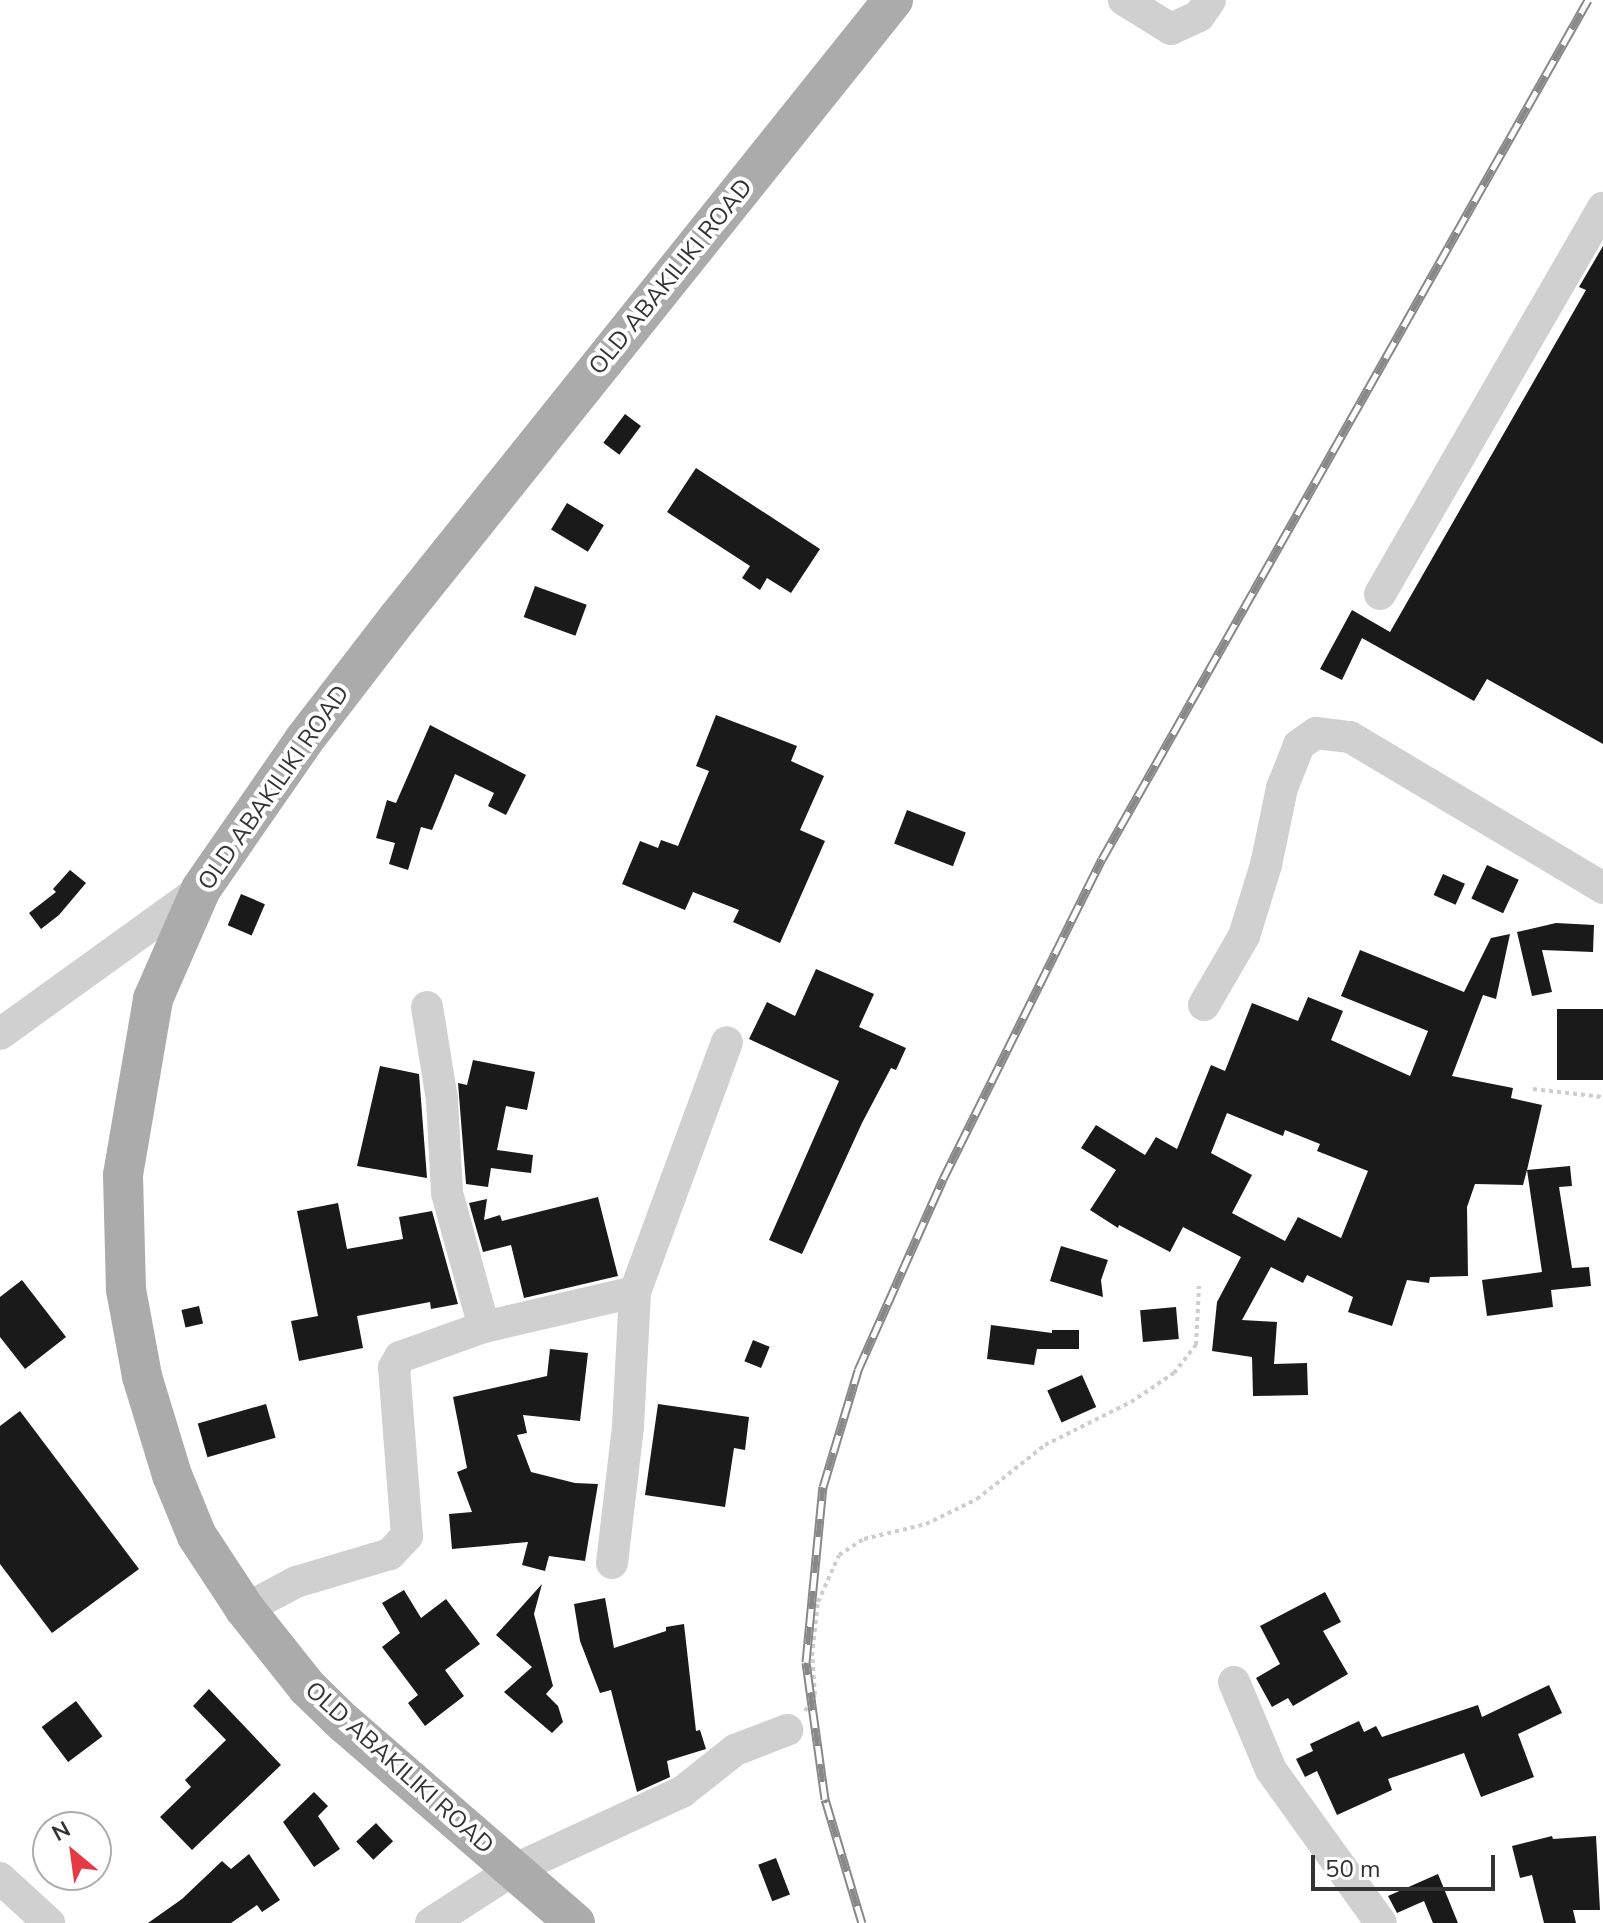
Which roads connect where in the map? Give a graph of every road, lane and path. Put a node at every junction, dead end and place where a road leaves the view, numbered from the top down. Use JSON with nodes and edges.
{"nodes":[{"id":1,"x":893,"y":0,"type":"edge"},
{"id":2,"x":1124,"y":0,"type":"edge"},
{"id":3,"x":1210,"y":0,"type":"edge"},
{"id":4,"x":1603,"y":208,"type":"edge"},
{"id":5,"x":1380,"y":594,"type":"dead end"},
{"id":6,"x":1603,"y":888,"type":"edge"},
{"id":7,"x":201,"y":889,"type":"junction"},
{"id":8,"x":1204,"y":1005,"type":"dead end"},
{"id":9,"x":427,"y":1007,"type":"dead end"},
{"id":10,"x":0,"y":1034,"type":"edge"},
{"id":11,"x":727,"y":1042,"type":"dead end"},
{"id":12,"x":1533,"y":1089,"type":"dead end"},
{"id":13,"x":1603,"y":1097,"type":"edge"},
{"id":14,"x":1199,"y":1286,"type":"dead end"},
{"id":15,"x":635,"y":1292,"type":"junction"},
{"id":16,"x":484,"y":1327,"type":"junction"},
{"id":17,"x":612,"y":1563,"type":"dead end"},
{"id":18,"x":245,"y":1609,"type":"junction"},
{"id":19,"x":1234,"y":1682,"type":"dead end"},
{"id":20,"x":787,"y":1730,"type":"joint"},
{"id":21,"x":513,"y":1870,"type":"junction"},
{"id":22,"x":0,"y":1878,"type":"edge"},
{"id":23,"x":49,"y":1923,"type":"edge"},
{"id":24,"x":431,"y":1923,"type":"edge"},
{"id":25,"x":575,"y":1923,"type":"edge"},
{"id":26,"x":1381,"y":1923,"type":"edge"}],
"edges":[{"from":1,"to":7,"type":"main road","name":"OLD ABAKILIKI ROAD"},
{"from":2,"to":3,"type":"street"},
{"from":4,"to":5,"type":"street"},
{"from":6,"to":8,"type":"street"},
{"from":7,"to":10,"type":"street"},
{"from":7,"to":18,"type":"main road","name":"OLD ABAKILIKI ROAD"},
{"from":9,"to":16,"type":"street"},
{"from":11,"to":15,"type":"street"},
{"from":12,"to":13,"type":"path"},
{"from":14,"to":20,"type":"path"},
{"from":15,"to":16,"type":"street"},
{"from":15,"to":17,"type":"street"},
{"from":16,"to":18,"type":"street"},
{"from":18,"to":21,"type":"main road","name":"OLD ABAKILIKI ROAD"},
{"from":19,"to":26,"type":"street"},
{"from":20,"to":21,"type":"street"},
{"from":21,"to":24,"type":"street"},
{"from":21,"to":25,"type":"main road","name":"OLD ABAKILIKI ROAD"},
{"from":22,"to":23,"type":"street"}]}
